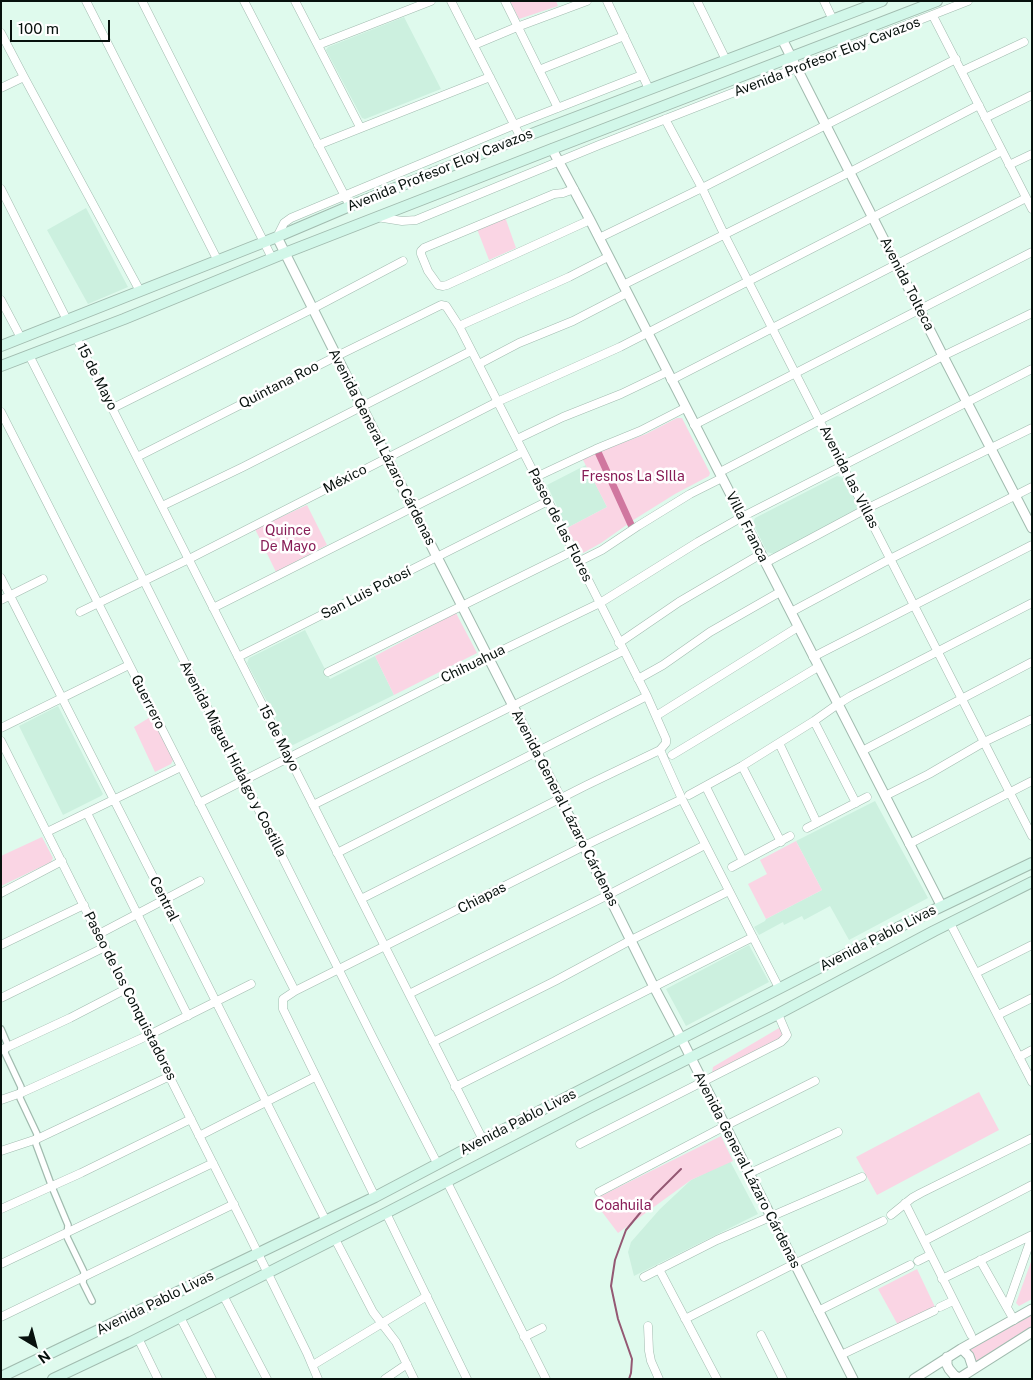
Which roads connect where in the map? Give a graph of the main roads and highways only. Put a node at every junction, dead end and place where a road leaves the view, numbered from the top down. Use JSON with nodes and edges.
{"nodes":[{"id":1,"x":882,"y":1,"type":"edge"},
{"id":2,"x":937,"y":1,"type":"edge"},
{"id":3,"x":1,"y":346,"type":"edge"},
{"id":4,"x":1,"y":366,"type":"edge"},
{"id":5,"x":1032,"y":863,"type":"edge"},
{"id":6,"x":1032,"y":882,"type":"edge"},
{"id":7,"x":1,"y":1377,"type":"edge"},
{"id":8,"x":53,"y":1379,"type":"edge"}],
"edges":[{"from":1,"to":3,"type":"main road","name":"Avenida Profesor Eloy Cavazos"},
{"from":2,"to":4,"type":"main road","name":"Avenida Profesor Eloy Cavazos"},
{"from":5,"to":7,"type":"main road","name":"Avenida Pablo Livas"},
{"from":6,"to":8,"type":"main road","name":"Avenida Pablo Livas"}]}
